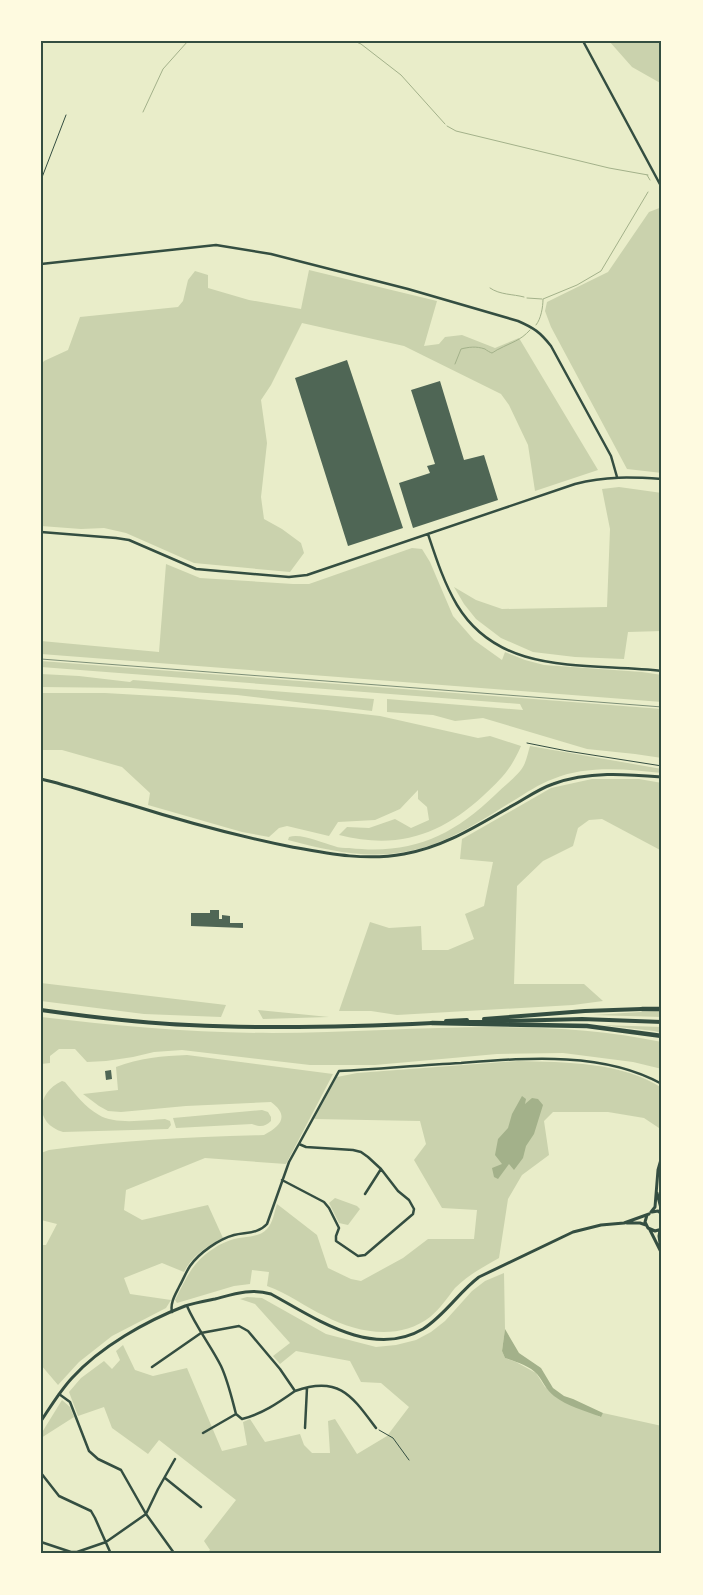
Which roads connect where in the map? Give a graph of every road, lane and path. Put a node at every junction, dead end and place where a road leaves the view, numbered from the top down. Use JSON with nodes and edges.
{"nodes":[{"id":1,"x":583,"y":41,"type":"edge"},
{"id":2,"x":66,"y":114,"type":"dead end"},
{"id":3,"x":41,"y":180,"type":"edge"},
{"id":4,"x":662,"y":188,"type":"edge"},
{"id":5,"x":41,"y":264,"type":"edge"},
{"id":6,"x":617,"y":477,"type":"junction"},
{"id":7,"x":662,"y":479,"type":"edge"},
{"id":8,"x":41,"y":532,"type":"edge"},
{"id":9,"x":428,"y":534,"type":"junction"},
{"id":10,"x":662,"y":671,"type":"edge"},
{"id":11,"x":527,"y":742,"type":"dead end"},
{"id":12,"x":662,"y":766,"type":"edge"},
{"id":13,"x":662,"y":777,"type":"edge"},
{"id":14,"x":41,"y":779,"type":"edge"},
{"id":15,"x":642,"y":1009,"type":"joint"},
{"id":16,"x":662,"y":1009,"type":"edge"},
{"id":17,"x":41,"y":1010,"type":"edge"},
{"id":18,"x":662,"y":1022,"type":"edge"},
{"id":19,"x":432,"y":1023,"type":"junction"},
{"id":20,"x":662,"y":1036,"type":"edge"},
{"id":21,"x":662,"y":1084,"type":"edge"},
{"id":22,"x":298,"y":1144,"type":"junction"},
{"id":23,"x":662,"y":1156,"type":"edge"},
{"id":24,"x":381,"y":1169,"type":"junction"},
{"id":25,"x":282,"y":1180,"type":"junction"},
{"id":26,"x":656,"y":1190,"type":"junction"},
{"id":27,"x":365,"y":1194,"type":"dead end"},
{"id":28,"x":650,"y":1213,"type":"junction"},
{"id":29,"x":662,"y":1213,"type":"edge"},
{"id":30,"x":624,"y":1223,"type":"junction"},
{"id":31,"x":646,"y":1225,"type":"junction"},
{"id":32,"x":661,"y":1229,"type":"edge"},
{"id":33,"x":650,"y":1230,"type":"junction"},
{"id":34,"x":662,"y":1253,"type":"edge"},
{"id":35,"x":187,"y":1306,"type":"junction"},
{"id":36,"x":172,"y":1312,"type":"junction"},
{"id":37,"x":202,"y":1333,"type":"junction"},
{"id":38,"x":152,"y":1367,"type":"dead end"},
{"id":39,"x":307,"y":1388,"type":"junction"},
{"id":40,"x":295,"y":1391,"type":"junction"},
{"id":41,"x":59,"y":1394,"type":"junction"},
{"id":42,"x":236,"y":1414,"type":"junction"},
{"id":43,"x":41,"y":1422,"type":"edge"},
{"id":44,"x":305,"y":1428,"type":"dead end"},
{"id":45,"x":376,"y":1428,"type":"joint"},
{"id":46,"x":202,"y":1433,"type":"dead end"},
{"id":47,"x":175,"y":1460,"type":"dead end"},
{"id":48,"x":409,"y":1460,"type":"dead end"},
{"id":49,"x":41,"y":1473,"type":"edge"},
{"id":50,"x":165,"y":1478,"type":"junction"},
{"id":51,"x":201,"y":1507,"type":"dead end"},
{"id":52,"x":146,"y":1514,"type":"junction"},
{"id":53,"x":41,"y":1542,"type":"edge"},
{"id":54,"x":106,"y":1542,"type":"junction"},
{"id":55,"x":71,"y":1553,"type":"edge"},
{"id":56,"x":174,"y":1553,"type":"edge"},
{"id":57,"x":111,"y":1554,"type":"edge"}],
"edges":[{"from":1,"to":4,"type":"street"},
{"from":2,"to":3,"type":"lane"},
{"from":5,"to":6,"type":"street"},
{"from":6,"to":7,"type":"street"},
{"from":6,"to":9,"type":"street"},
{"from":8,"to":9,"type":"street"},
{"from":9,"to":10,"type":"street"},
{"from":11,"to":12,"type":"path"},
{"from":13,"to":14,"type":"street"},
{"from":15,"to":16,"type":"highway"},
{"from":15,"to":19,"type":"highway"},
{"from":17,"to":19,"type":"highway"},
{"from":18,"to":19,"type":"highway"},
{"from":19,"to":20,"type":"highway"},
{"from":21,"to":22,"type":"street"},
{"from":22,"to":24,"type":"street"},
{"from":22,"to":25,"type":"street"},
{"from":23,"to":26,"type":"street"},
{"from":24,"to":25,"type":"street"},
{"from":24,"to":27,"type":"street"},
{"from":25,"to":36,"type":"street"},
{"from":26,"to":28,"type":"street"},
{"from":26,"to":29,"type":"street"},
{"from":28,"to":29,"type":"street"},
{"from":28,"to":30,"type":"street"},
{"from":28,"to":31,"type":"street"},
{"from":30,"to":31,"type":"street"},
{"from":30,"to":35,"type":"street"},
{"from":31,"to":33,"type":"street"},
{"from":32,"to":33,"type":"street"},
{"from":32,"to":34,"type":"street"},
{"from":33,"to":34,"type":"street"},
{"from":35,"to":36,"type":"street"},
{"from":35,"to":37,"type":"street"},
{"from":36,"to":41,"type":"street"},
{"from":37,"to":38,"type":"street"},
{"from":37,"to":40,"type":"street"},
{"from":37,"to":42,"type":"street"},
{"from":39,"to":40,"type":"street"},
{"from":39,"to":44,"type":"street"},
{"from":39,"to":45,"type":"street"},
{"from":40,"to":42,"type":"street"},
{"from":41,"to":43,"type":"street"},
{"from":41,"to":52,"type":"street"},
{"from":42,"to":46,"type":"street"},
{"from":45,"to":48,"type":"path"},
{"from":47,"to":50,"type":"street"},
{"from":49,"to":54,"type":"street"},
{"from":50,"to":51,"type":"street"},
{"from":50,"to":52,"type":"street"},
{"from":52,"to":54,"type":"street"},
{"from":52,"to":56,"type":"street"},
{"from":53,"to":55,"type":"street"},
{"from":54,"to":55,"type":"street"},
{"from":54,"to":57,"type":"street"}]}
